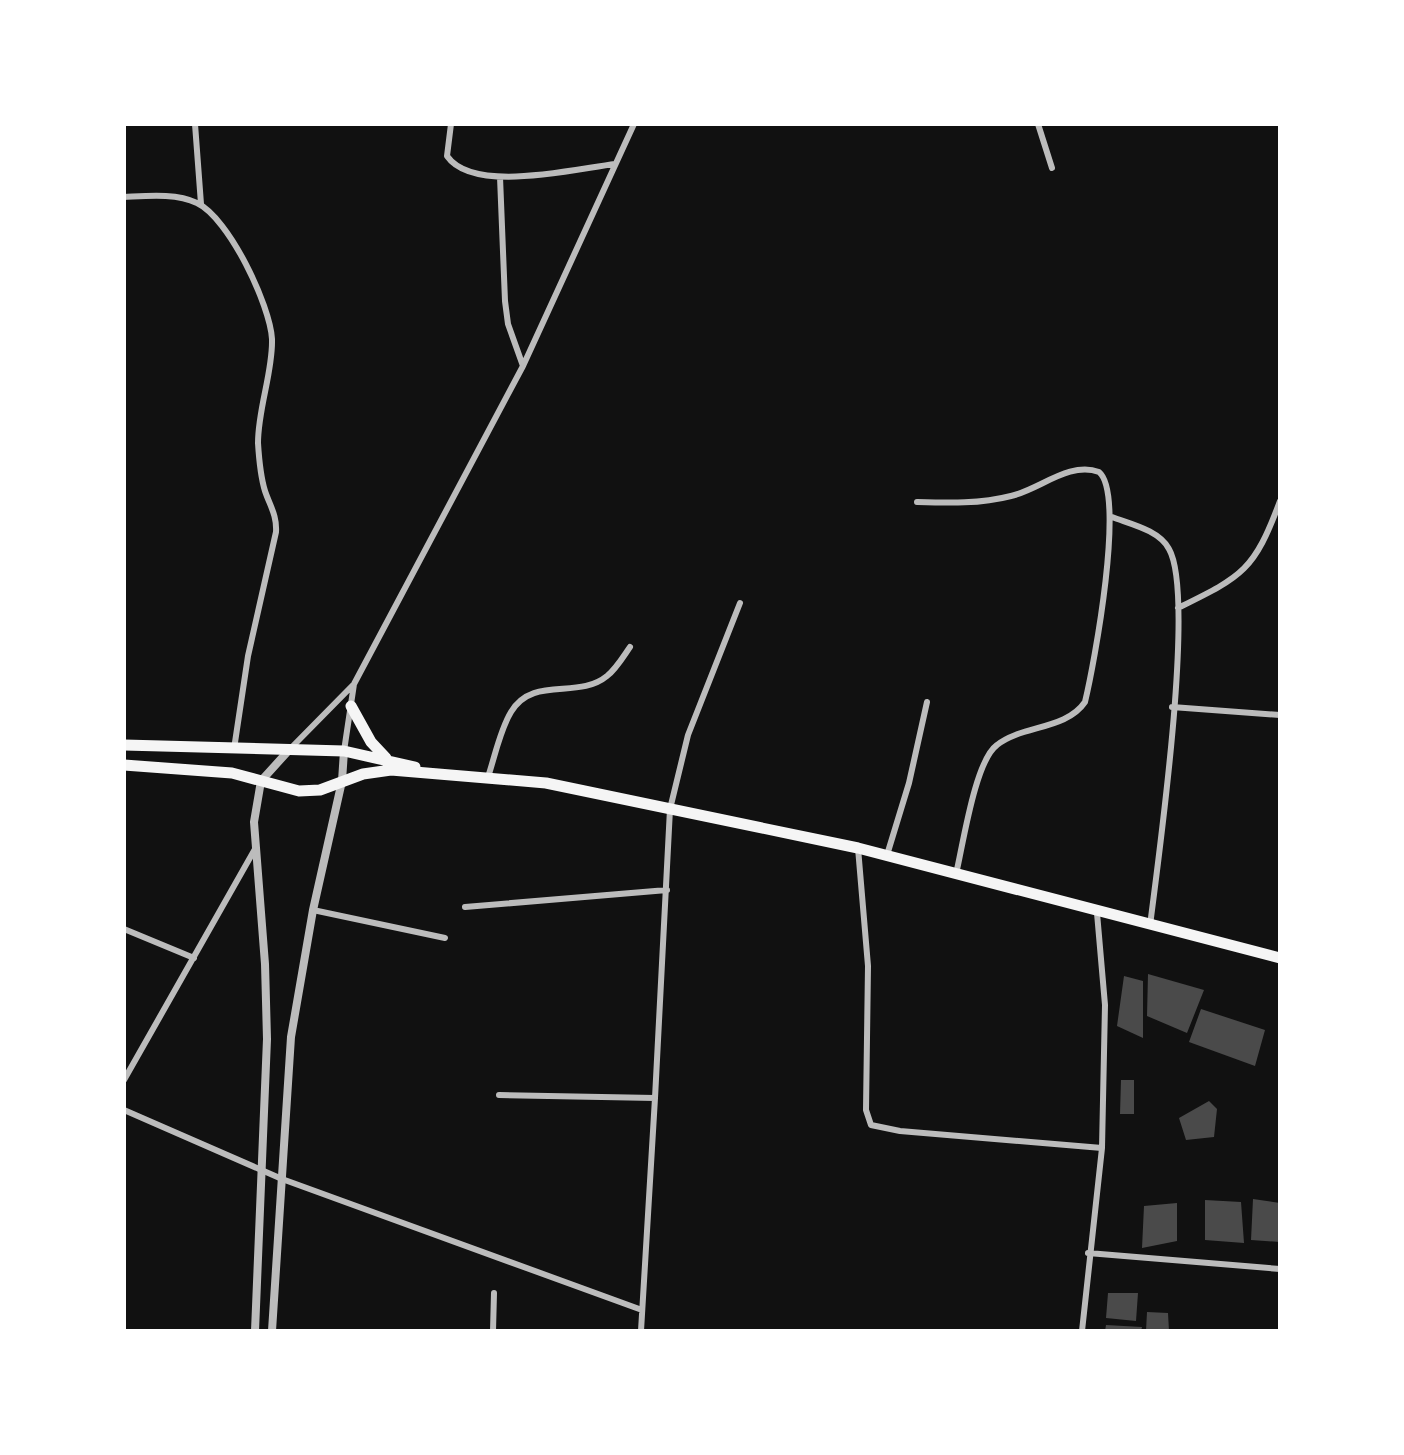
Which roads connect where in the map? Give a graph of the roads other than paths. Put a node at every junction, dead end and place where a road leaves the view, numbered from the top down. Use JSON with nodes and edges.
{"nodes":[{"id":1,"x":195,"y":124,"type":"edge"},
{"id":2,"x":451,"y":124,"type":"edge"},
{"id":3,"x":634,"y":124,"type":"edge"},
{"id":4,"x":1038,"y":124,"type":"edge"},
{"id":5,"x":615,"y":164,"type":"junction"},
{"id":6,"x":1052,"y":168,"type":"dead end"},
{"id":7,"x":500,"y":177,"type":"junction"},
{"id":8,"x":124,"y":197,"type":"edge"},
{"id":9,"x":201,"y":204,"type":"junction"},
{"id":10,"x":523,"y":366,"type":"junction"},
{"id":11,"x":1280,"y":501,"type":"edge"},
{"id":12,"x":917,"y":502,"type":"dead end"},
{"id":13,"x":1112,"y":517,"type":"junction"},
{"id":14,"x":740,"y":603,"type":"dead end"},
{"id":15,"x":1178,"y":608,"type":"junction"},
{"id":16,"x":630,"y":647,"type":"dead end"},
{"id":17,"x":354,"y":684,"type":"junction"},
{"id":18,"x":927,"y":702,"type":"dead end"},
{"id":19,"x":351,"y":706,"type":"junction"},
{"id":20,"x":1172,"y":707,"type":"junction"},
{"id":21,"x":1280,"y":715,"type":"edge"},
{"id":22,"x":124,"y":745,"type":"edge"},
{"id":23,"x":234,"y":749,"type":"junction"},
{"id":24,"x":290,"y":749,"type":"junction"},
{"id":25,"x":344,"y":751,"type":"junction"},
{"id":26,"x":386,"y":758,"type":"junction"},
{"id":27,"x":124,"y":765,"type":"edge"},
{"id":28,"x":431,"y":771,"type":"junction"},
{"id":29,"x":488,"y":777,"type":"junction"},
{"id":30,"x":261,"y":781,"type":"junction"},
{"id":31,"x":342,"y":781,"type":"junction"},
{"id":32,"x":670,"y":809,"type":"junction"},
{"id":33,"x":858,"y":848,"type":"junction"},
{"id":34,"x":255,"y":849,"type":"junction"},
{"id":35,"x":887,"y":855,"type":"junction"},
{"id":36,"x":956,"y":874,"type":"junction"},
{"id":37,"x":667,"y":890,"type":"junction"},
{"id":38,"x":465,"y":907,"type":"dead end"},
{"id":39,"x":313,"y":910,"type":"junction"},
{"id":40,"x":1097,"y":913,"type":"junction"},
{"id":41,"x":1150,"y":926,"type":"junction"},
{"id":42,"x":124,"y":929,"type":"edge"},
{"id":43,"x":445,"y":938,"type":"dead end"},
{"id":44,"x":194,"y":958,"type":"junction"},
{"id":45,"x":1280,"y":958,"type":"edge"},
{"id":46,"x":124,"y":1080,"type":"edge"},
{"id":47,"x":499,"y":1095,"type":"dead end"},
{"id":48,"x":655,"y":1098,"type":"junction"},
{"id":49,"x":124,"y":1110,"type":"edge"},
{"id":50,"x":1102,"y":1148,"type":"junction"},
{"id":51,"x":261,"y":1171,"type":"junction"},
{"id":52,"x":282,"y":1179,"type":"junction"},
{"id":53,"x":1088,"y":1253,"type":"junction"},
{"id":54,"x":1280,"y":1269,"type":"edge"},
{"id":55,"x":494,"y":1293,"type":"dead end"},
{"id":56,"x":642,"y":1310,"type":"junction"},
{"id":57,"x":255,"y":1331,"type":"edge"},
{"id":58,"x":272,"y":1331,"type":"edge"},
{"id":59,"x":493,"y":1331,"type":"edge"},
{"id":60,"x":641,"y":1331,"type":"edge"},
{"id":61,"x":1082,"y":1331,"type":"edge"}],
"edges":[{"from":1,"to":9,"type":"street"},
{"from":2,"to":7,"type":"street"},
{"from":3,"to":5,"type":"street"},
{"from":4,"to":6,"type":"street"},
{"from":5,"to":7,"type":"street"},
{"from":5,"to":10,"type":"street"},
{"from":7,"to":10,"type":"street"},
{"from":8,"to":9,"type":"street"},
{"from":9,"to":23,"type":"street"},
{"from":10,"to":17,"type":"street"},
{"from":11,"to":15,"type":"street"},
{"from":12,"to":13,"type":"street"},
{"from":13,"to":15,"type":"street"},
{"from":13,"to":36,"type":"street"},
{"from":14,"to":32,"type":"street"},
{"from":15,"to":20,"type":"street"},
{"from":16,"to":29,"type":"street"},
{"from":17,"to":19,"type":"street"},
{"from":17,"to":24,"type":"street"},
{"from":18,"to":35,"type":"street"},
{"from":19,"to":25,"type":"street"},
{"from":19,"to":26,"type":"highway"},
{"from":20,"to":21,"type":"street"},
{"from":20,"to":41,"type":"street"},
{"from":22,"to":23,"type":"highway"},
{"from":23,"to":24,"type":"highway"},
{"from":24,"to":25,"type":"highway"},
{"from":24,"to":30,"type":"street"},
{"from":25,"to":26,"type":"highway"},
{"from":25,"to":31,"type":"street"},
{"from":26,"to":28,"type":"highway"},
{"from":27,"to":30,"type":"highway"},
{"from":28,"to":29,"type":"highway"},
{"from":28,"to":31,"type":"highway"},
{"from":29,"to":32,"type":"highway"},
{"from":30,"to":31,"type":"highway"},
{"from":30,"to":34,"type":"street"},
{"from":31,"to":39,"type":"street"},
{"from":32,"to":33,"type":"highway"},
{"from":32,"to":37,"type":"street"},
{"from":33,"to":35,"type":"highway"},
{"from":33,"to":50,"type":"street"},
{"from":34,"to":44,"type":"street"},
{"from":34,"to":51,"type":"street"},
{"from":35,"to":36,"type":"highway"},
{"from":36,"to":40,"type":"highway"},
{"from":37,"to":38,"type":"street"},
{"from":37,"to":48,"type":"street"},
{"from":39,"to":43,"type":"street"},
{"from":39,"to":52,"type":"street"},
{"from":40,"to":41,"type":"highway"},
{"from":40,"to":50,"type":"street"},
{"from":41,"to":45,"type":"highway"},
{"from":42,"to":44,"type":"street"},
{"from":44,"to":46,"type":"street"},
{"from":47,"to":48,"type":"street"},
{"from":48,"to":56,"type":"street"},
{"from":49,"to":51,"type":"street"},
{"from":50,"to":53,"type":"street"},
{"from":51,"to":52,"type":"street"},
{"from":51,"to":57,"type":"street"},
{"from":52,"to":56,"type":"street"},
{"from":52,"to":58,"type":"street"},
{"from":53,"to":54,"type":"street"},
{"from":53,"to":61,"type":"street"},
{"from":55,"to":59,"type":"street"},
{"from":56,"to":60,"type":"street"}]}
